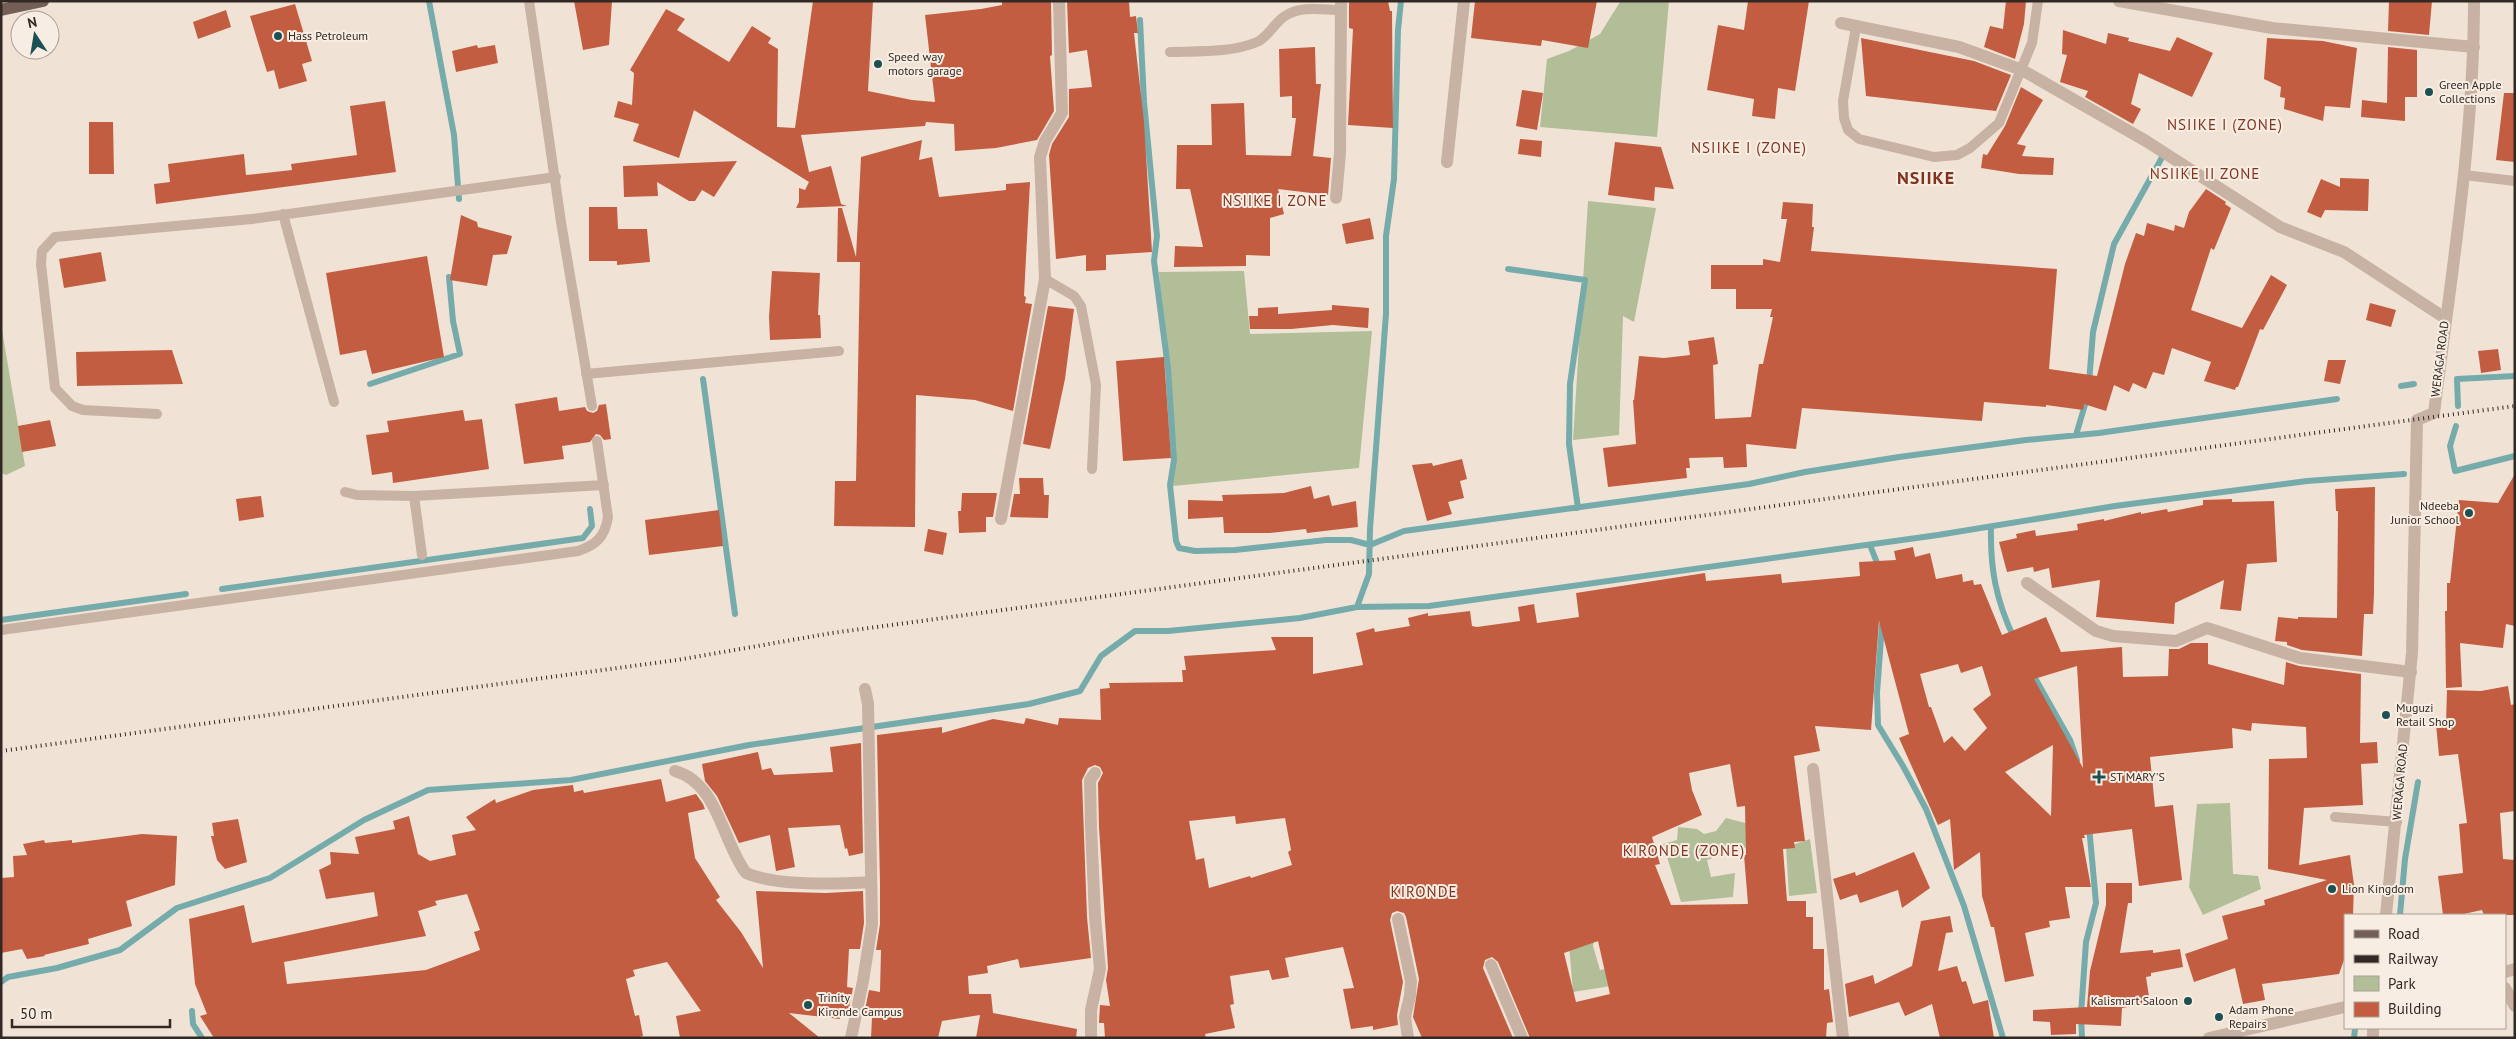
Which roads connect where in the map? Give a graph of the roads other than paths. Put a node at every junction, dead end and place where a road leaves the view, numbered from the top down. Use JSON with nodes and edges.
{"nodes":[{"id":1,"x":43,"y":1,"type":"edge"},
{"id":2,"x":529,"y":1,"type":"edge"},
{"id":3,"x":1059,"y":1,"type":"edge"},
{"id":4,"x":1464,"y":1,"type":"edge"},
{"id":5,"x":2038,"y":1,"type":"edge"},
{"id":6,"x":2119,"y":1,"type":"edge"},
{"id":7,"x":2474,"y":1,"type":"edge"},
{"id":8,"x":1341,"y":6,"type":"edge"},
{"id":9,"x":1,"y":10,"type":"edge"},
{"id":10,"x":1841,"y":23,"type":"dead end"},
{"id":11,"x":1856,"y":26,"type":"junction"},
{"id":12,"x":2474,"y":47,"type":"junction"},
{"id":13,"x":1170,"y":52,"type":"dead end"},
{"id":14,"x":2022,"y":70,"type":"junction"},
{"id":15,"x":1447,"y":162,"type":"dead end"},
{"id":16,"x":2464,"y":175,"type":"junction"},
{"id":17,"x":556,"y":177,"type":"junction"},
{"id":18,"x":2515,"y":181,"type":"edge"},
{"id":19,"x":1336,"y":198,"type":"dead end"},
{"id":20,"x":283,"y":214,"type":"junction"},
{"id":21,"x":1045,"y":279,"type":"junction"},
{"id":22,"x":2445,"y":318,"type":"junction"},
{"id":23,"x":840,"y":351,"type":"dead end"},
{"id":24,"x":586,"y":374,"type":"junction"},
{"id":25,"x":334,"y":402,"type":"dead end"},
{"id":26,"x":592,"y":406,"type":"dead end"},
{"id":27,"x":157,"y":414,"type":"dead end"},
{"id":28,"x":597,"y":441,"type":"dead end"},
{"id":29,"x":1092,"y":469,"type":"dead end"},
{"id":30,"x":604,"y":485,"type":"junction"},
{"id":31,"x":346,"y":492,"type":"dead end"},
{"id":32,"x":414,"y":496,"type":"junction"},
{"id":33,"x":1001,"y":518,"type":"dead end"},
{"id":34,"x":422,"y":555,"type":"dead end"},
{"id":35,"x":2027,"y":583,"type":"dead end"},
{"id":36,"x":1,"y":630,"type":"edge"},
{"id":37,"x":2411,"y":672,"type":"junction"},
{"id":38,"x":866,"y":689,"type":"dead end"},
{"id":39,"x":1813,"y":769,"type":"dead end"},
{"id":40,"x":675,"y":771,"type":"dead end"},
{"id":41,"x":1095,"y":773,"type":"dead end"},
{"id":42,"x":2335,"y":816,"type":"dead end"},
{"id":43,"x":2396,"y":822,"type":"junction"},
{"id":44,"x":871,"y":882,"type":"junction"},
{"id":45,"x":2386,"y":914,"type":"edge"},
{"id":46,"x":1398,"y":919,"type":"dead end"},
{"id":47,"x":1491,"y":965,"type":"dead end"},
{"id":48,"x":2506,"y":990,"type":"edge"},
{"id":49,"x":2515,"y":1006,"type":"edge"},
{"id":50,"x":2344,"y":1007,"type":"edge"},
{"id":51,"x":851,"y":1038,"type":"edge"},
{"id":52,"x":1091,"y":1038,"type":"edge"},
{"id":53,"x":1408,"y":1038,"type":"edge"},
{"id":54,"x":1522,"y":1038,"type":"edge"},
{"id":55,"x":1843,"y":1038,"type":"edge"},
{"id":56,"x":2209,"y":1038,"type":"edge"}],
"edges":[{"from":1,"to":9,"type":"main road"},
{"from":2,"to":17,"type":"lane"},
{"from":3,"to":21,"type":"street"},
{"from":4,"to":15,"type":"street"},
{"from":5,"to":14,"type":"lane"},
{"from":6,"to":12,"type":"street"},
{"from":7,"to":12,"type":"street","name":"WERAGA ROAD"},
{"from":8,"to":13,"type":"lane"},
{"from":8,"to":19,"type":"street"},
{"from":10,"to":11,"type":"street"},
{"from":11,"to":14,"type":"street"},
{"from":11,"to":14,"type":"lane"},
{"from":12,"to":16,"type":"street","name":"WERAGA ROAD"},
{"from":14,"to":22,"type":"street"},
{"from":16,"to":18,"type":"lane"},
{"from":16,"to":22,"type":"street","name":"WERAGA ROAD"},
{"from":17,"to":20,"type":"lane"},
{"from":17,"to":24,"type":"lane"},
{"from":20,"to":25,"type":"lane"},
{"from":20,"to":27,"type":"lane"},
{"from":21,"to":29,"type":"lane"},
{"from":21,"to":33,"type":"street"},
{"from":22,"to":37,"type":"street","name":"WERAGA ROAD"},
{"from":23,"to":24,"type":"lane"},
{"from":24,"to":26,"type":"lane"},
{"from":28,"to":30,"type":"lane"},
{"from":30,"to":32,"type":"lane"},
{"from":30,"to":36,"type":"lane"},
{"from":31,"to":32,"type":"lane"},
{"from":32,"to":34,"type":"lane"},
{"from":35,"to":37,"type":"street"},
{"from":37,"to":43,"type":"street","name":"WERAGA ROAD"},
{"from":38,"to":44,"type":"street"},
{"from":39,"to":55,"type":"street"},
{"from":40,"to":44,"type":"street"},
{"from":41,"to":52,"type":"street"},
{"from":42,"to":43,"type":"lane"},
{"from":43,"to":45,"type":"street","name":"WERAGA ROAD"},
{"from":44,"to":51,"type":"street"},
{"from":46,"to":53,"type":"street"},
{"from":47,"to":54,"type":"street"},
{"from":48,"to":49,"type":"street"},
{"from":50,"to":56,"type":"street"}]}
